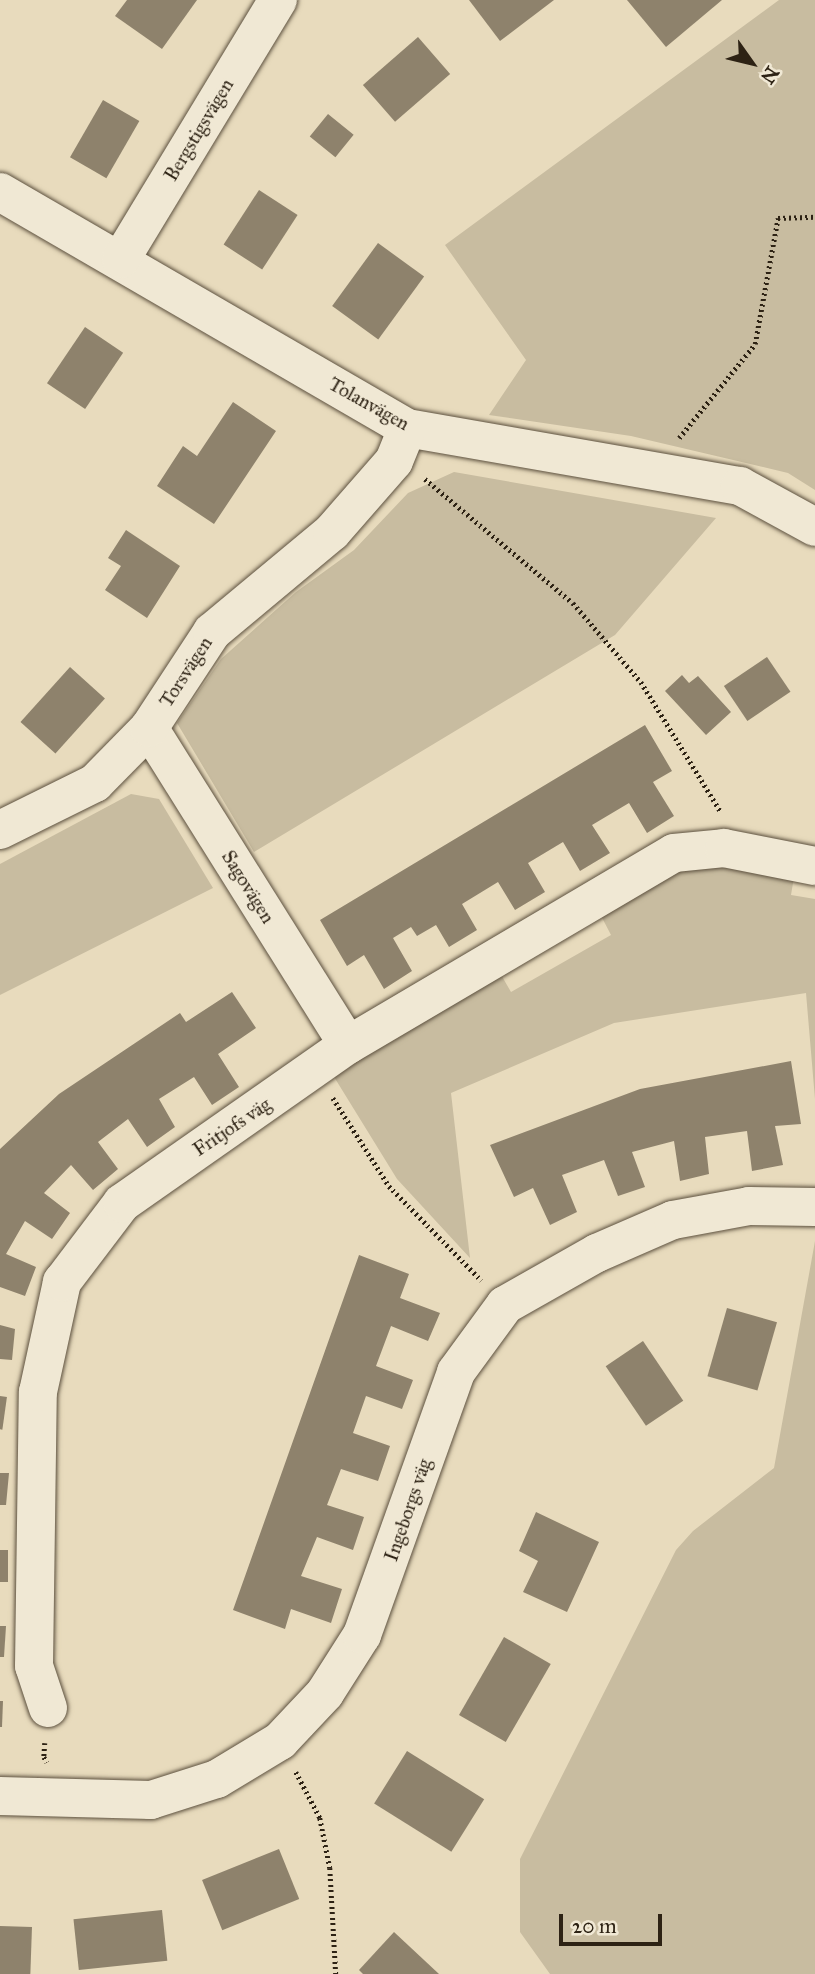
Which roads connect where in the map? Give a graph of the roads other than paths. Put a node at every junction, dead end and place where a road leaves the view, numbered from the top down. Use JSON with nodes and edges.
{"nodes":[{"id":1,"x":278,"y":0,"type":"edge"},
{"id":2,"x":0,"y":192,"type":"edge"},
{"id":3,"x":121,"y":259,"type":"junction"},
{"id":4,"x":400,"y":445,"type":"junction"},
{"id":5,"x":815,"y":527,"type":"edge"},
{"id":6,"x":149,"y":728,"type":"junction"},
{"id":7,"x":0,"y":830,"type":"edge"},
{"id":8,"x":815,"y":866,"type":"edge"},
{"id":9,"x":348,"y":1045,"type":"junction"},
{"id":10,"x":815,"y":1207,"type":"edge"},
{"id":11,"x":48,"y":1708,"type":"road end"},
{"id":12,"x":0,"y":1796,"type":"edge"}],
"edges":[{"from":1,"to":3,"type":"street","name":"Bergstigsvägen"},
{"from":2,"to":3,"type":"street","name":"Tolanvägen"},
{"from":3,"to":4,"type":"street","name":"Tolanvägen"},
{"from":4,"to":5,"type":"street","name":"Tolanvägen"},
{"from":4,"to":6,"type":"street","name":"Torsvägen"},
{"from":6,"to":7,"type":"street","name":"Torsvägen"},
{"from":6,"to":9,"type":"street","name":"Sagovägen"},
{"from":8,"to":9,"type":"street","name":"Fritjofs väg"},
{"from":9,"to":11,"type":"street","name":"Fritjofs väg"},
{"from":10,"to":12,"type":"street","name":"Ingeborgs väg"}]}
